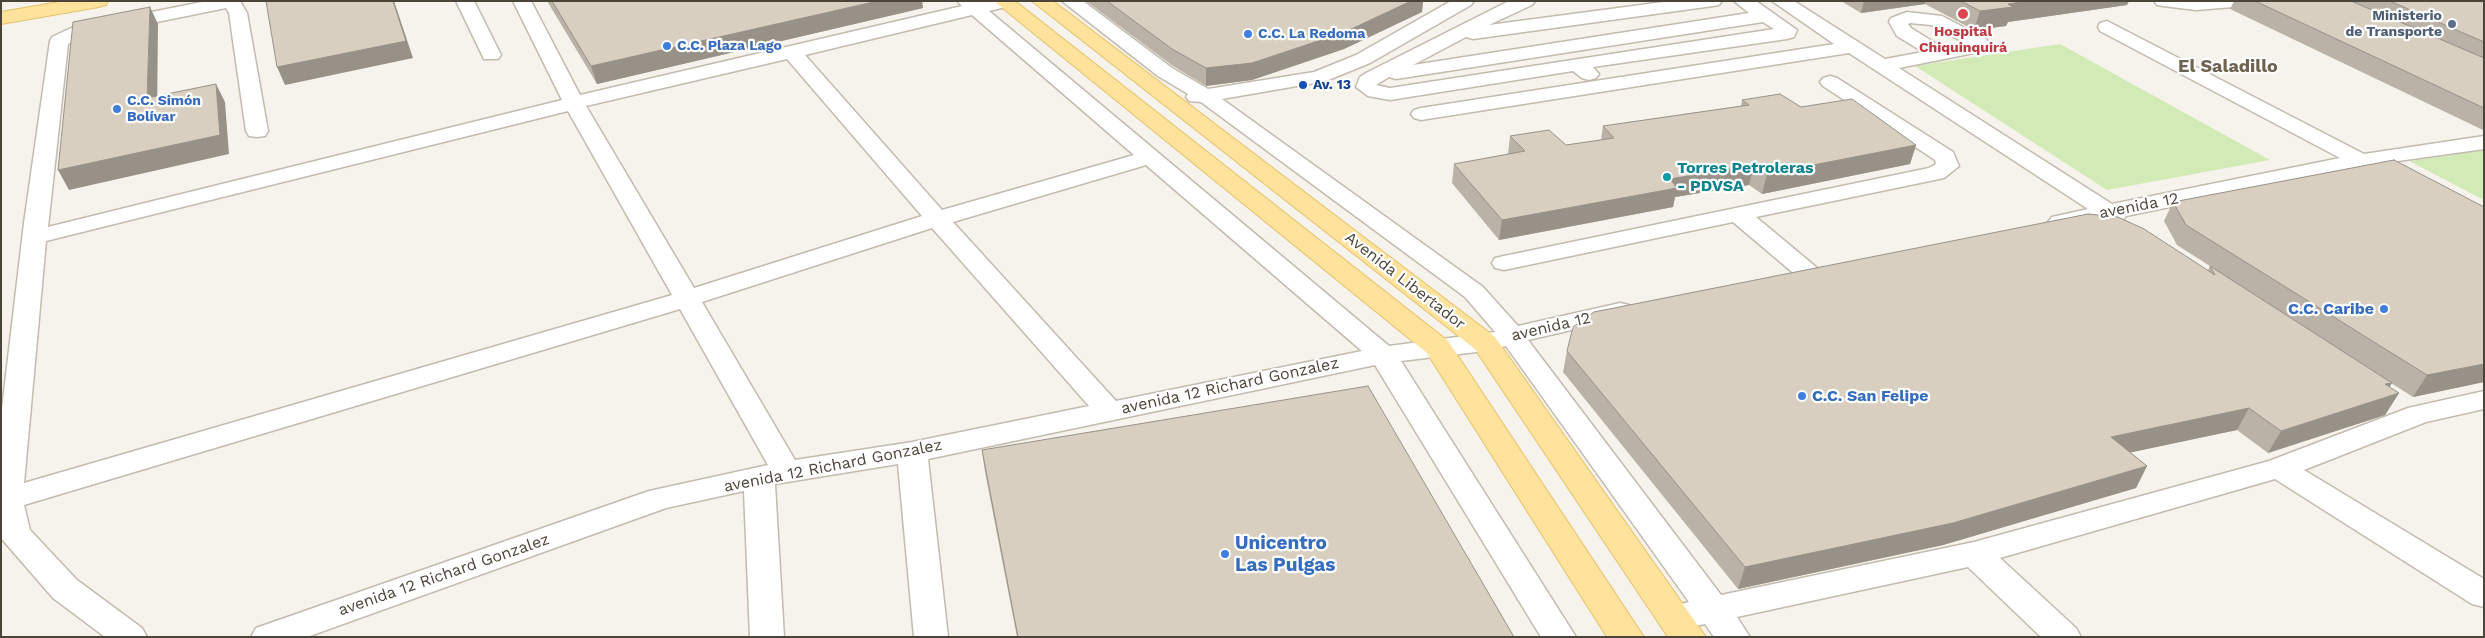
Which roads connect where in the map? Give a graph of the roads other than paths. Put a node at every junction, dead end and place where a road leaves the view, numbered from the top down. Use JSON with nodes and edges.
{"nodes":[{"id":1,"x":41,"y":1,"type":"edge"},
{"id":2,"x":108,"y":1,"type":"edge"},
{"id":3,"x":465,"y":1,"type":"edge"},
{"id":4,"x":522,"y":1,"type":"edge"},
{"id":5,"x":1003,"y":1,"type":"edge"},
{"id":6,"x":1041,"y":1,"type":"edge"},
{"id":7,"x":1071,"y":1,"type":"edge"},
{"id":8,"x":1464,"y":1,"type":"edge"},
{"id":9,"x":1526,"y":1,"type":"edge"},
{"id":10,"x":1713,"y":1,"type":"edge"},
{"id":11,"x":1743,"y":1,"type":"edge"},
{"id":12,"x":2163,"y":1,"type":"edge"},
{"id":13,"x":2245,"y":1,"type":"edge"},
{"id":14,"x":231,"y":2,"type":"edge"},
{"id":15,"x":89,"y":3,"type":"edge"},
{"id":16,"x":1421,"y":4,"type":"dead end"},
{"id":17,"x":971,"y":5,"type":"edge"},
{"id":18,"x":1774,"y":9,"type":"edge"},
{"id":19,"x":1446,"y":12,"type":"junction"},
{"id":20,"x":5,"y":13,"type":"edge"},
{"id":21,"x":2107,"y":27,"type":"dead end"},
{"id":22,"x":1455,"y":35,"type":"junction"},
{"id":23,"x":1851,"y":47,"type":"junction"},
{"id":24,"x":792,"y":52,"type":"junction"},
{"id":25,"x":1940,"y":54,"type":"dead end"},
{"id":26,"x":491,"y":56,"type":"dead end"},
{"id":27,"x":1577,"y":64,"type":"junction"},
{"id":28,"x":1880,"y":66,"type":"junction"},
{"id":29,"x":1373,"y":77,"type":"junction"},
{"id":30,"x":1830,"y":82,"type":"dead end"},
{"id":31,"x":1604,"y":86,"type":"junction"},
{"id":32,"x":1205,"y":96,"type":"junction"},
{"id":33,"x":1172,"y":100,"type":"junction"},
{"id":34,"x":574,"y":103,"type":"junction"},
{"id":35,"x":1421,"y":114,"type":"dead end"},
{"id":36,"x":258,"y":131,"type":"dead end"},
{"id":37,"x":2484,"y":142,"type":"edge"},
{"id":38,"x":1150,"y":157,"type":"junction"},
{"id":39,"x":2372,"y":158,"type":"junction"},
{"id":40,"x":2417,"y":174,"type":"edge"},
{"id":41,"x":2108,"y":212,"type":"junction"},
{"id":42,"x":1738,"y":214,"type":"junction"},
{"id":43,"x":937,"y":219,"type":"junction"},
{"id":44,"x":2035,"y":227,"type":"edge"},
{"id":45,"x":2132,"y":228,"type":"edge"},
{"id":46,"x":35,"y":237,"type":"junction"},
{"id":47,"x":1504,"y":263,"type":"dead end"},
{"id":48,"x":1781,"y":278,"type":"edge"},
{"id":49,"x":687,"y":299,"type":"junction"},
{"id":50,"x":1643,"y":306,"type":"edge"},
{"id":51,"x":1498,"y":339,"type":"junction"},
{"id":52,"x":1438,"y":347,"type":"junction"},
{"id":53,"x":1383,"y":355,"type":"junction"},
{"id":54,"x":2484,"y":400,"type":"edge"},
{"id":55,"x":1109,"y":411,"type":"junction"},
{"id":56,"x":912,"y":452,"type":"junction"},
{"id":57,"x":2279,"y":468,"type":"junction"},
{"id":58,"x":773,"y":475,"type":"junction"},
{"id":59,"x":7,"y":499,"type":"junction"},
{"id":60,"x":1974,"y":554,"type":"junction"},
{"id":61,"x":2484,"y":595,"type":"edge"},
{"id":62,"x":1713,"y":609,"type":"junction"},
{"id":63,"x":1681,"y":627,"type":"edge"},
{"id":64,"x":130,"y":637,"type":"edge"},
{"id":65,"x":268,"y":637,"type":"edge"},
{"id":66,"x":767,"y":637,"type":"edge"},
{"id":67,"x":931,"y":637,"type":"edge"},
{"id":68,"x":1559,"y":637,"type":"edge"},
{"id":69,"x":1626,"y":637,"type":"edge"},
{"id":70,"x":1733,"y":637,"type":"edge"},
{"id":71,"x":2064,"y":637,"type":"edge"}],
"edges":[{"from":1,"to":20,"type":"main road"},
{"from":2,"to":15,"type":"street"},
{"from":3,"to":26,"type":"street"},
{"from":4,"to":34,"type":"street"},
{"from":5,"to":17,"type":"street"},
{"from":5,"to":52,"type":"main road","name":"Avenida Libertador"},
{"from":6,"to":33,"type":"main road","name":"Avenida Libertador"},
{"from":7,"to":32,"type":"street"},
{"from":8,"to":19,"type":"street"},
{"from":9,"to":22,"type":"street"},
{"from":10,"to":22,"type":"street"},
{"from":11,"to":18,"type":"street"},
{"from":12,"to":13,"type":"street"},
{"from":14,"to":36,"type":"street"},
{"from":14,"to":46,"type":"street"},
{"from":15,"to":20,"type":"main road"},
{"from":16,"to":19,"type":"street"},
{"from":17,"to":24,"type":"street"},
{"from":17,"to":38,"type":"street"},
{"from":18,"to":23,"type":"street"},
{"from":18,"to":27,"type":"street"},
{"from":18,"to":29,"type":"street"},
{"from":19,"to":32,"type":"street"},
{"from":21,"to":39,"type":"street"},
{"from":22,"to":29,"type":"street"},
{"from":23,"to":28,"type":"street"},
{"from":23,"to":31,"type":"street"},
{"from":24,"to":34,"type":"street"},
{"from":24,"to":43,"type":"street"},
{"from":25,"to":28,"type":"street"},
{"from":27,"to":29,"type":"street"},
{"from":27,"to":31,"type":"street"},
{"from":28,"to":41,"type":"street"},
{"from":30,"to":42,"type":"street"},
{"from":31,"to":35,"type":"street"},
{"from":32,"to":33,"type":"street"},
{"from":32,"to":51,"type":"street"},
{"from":33,"to":51,"type":"main road","name":"Avenida Libertador"},
{"from":34,"to":46,"type":"street"},
{"from":34,"to":49,"type":"street"},
{"from":37,"to":39,"type":"street","name":"avenida 12"},
{"from":38,"to":43,"type":"street"},
{"from":38,"to":53,"type":"street"},
{"from":39,"to":40,"type":"street"},
{"from":39,"to":41,"type":"street","name":"avenida 12"},
{"from":41,"to":44,"type":"street","name":"avenida 12"},
{"from":41,"to":45,"type":"street"},
{"from":42,"to":47,"type":"street"},
{"from":42,"to":48,"type":"street"},
{"from":43,"to":49,"type":"street"},
{"from":43,"to":55,"type":"street"},
{"from":46,"to":59,"type":"street"},
{"from":49,"to":58,"type":"street"},
{"from":49,"to":59,"type":"street"},
{"from":50,"to":51,"type":"street","name":"avenida 12"},
{"from":51,"to":52,"type":"street","name":"avenida 12"},
{"from":51,"to":62,"type":"street"},
{"from":51,"to":63,"type":"main road","name":"Avenida Libertador"},
{"from":52,"to":53,"type":"street","name":"avenida 12"},
{"from":52,"to":69,"type":"main road","name":"Avenida Libertador"},
{"from":53,"to":55,"type":"street","name":"avenida 12 Richard Gonzalez"},
{"from":53,"to":68,"type":"street"},
{"from":54,"to":57,"type":"street"},
{"from":55,"to":56,"type":"street","name":"avenida 12 Richard Gonzalez"},
{"from":56,"to":58,"type":"street","name":"avenida 12 Richard Gonzalez"},
{"from":56,"to":67,"type":"street"},
{"from":57,"to":60,"type":"street"},
{"from":57,"to":61,"type":"street"},
{"from":58,"to":65,"type":"street","name":"avenida 12 Richard Gonzalez"},
{"from":58,"to":66,"type":"street"},
{"from":59,"to":64,"type":"street"},
{"from":60,"to":62,"type":"street"},
{"from":60,"to":71,"type":"street"},
{"from":62,"to":63,"type":"street"},
{"from":62,"to":70,"type":"street"}]}
